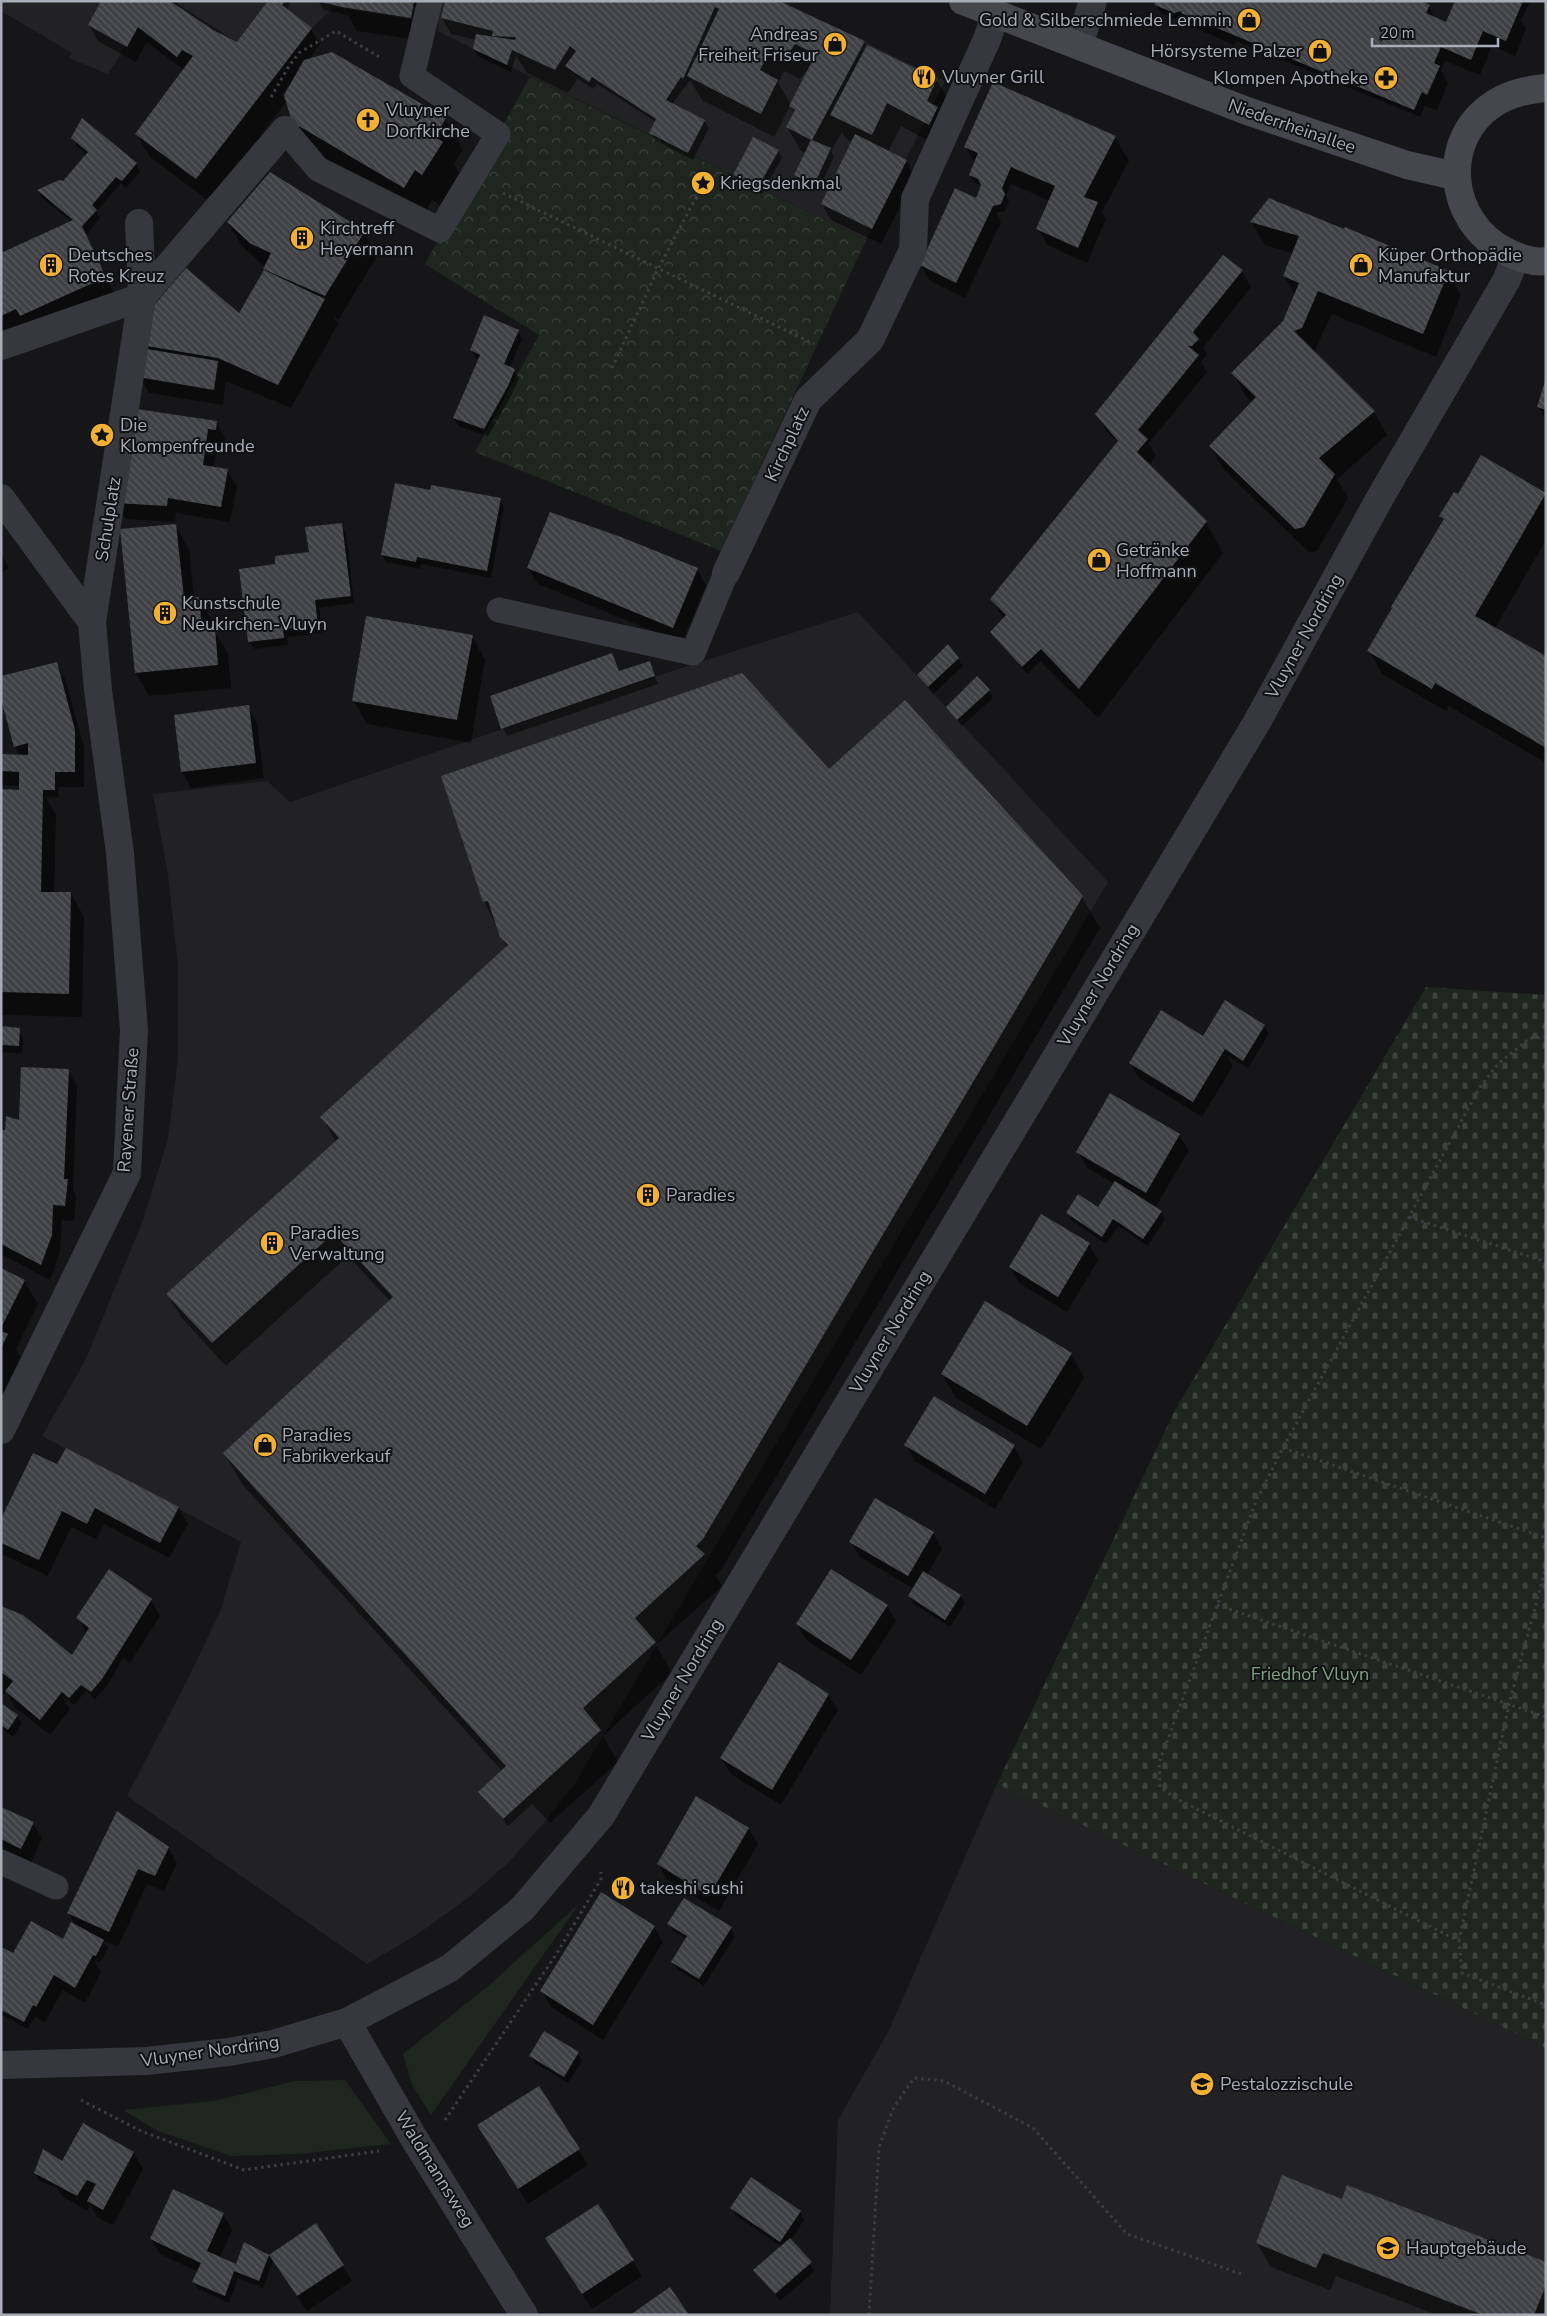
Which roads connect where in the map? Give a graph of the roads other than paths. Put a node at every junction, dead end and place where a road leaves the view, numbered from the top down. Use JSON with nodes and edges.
{"nodes":[{"id":1,"x":430,"y":1,"type":"edge"},
{"id":2,"x":963,"y":1,"type":"edge"},
{"id":3,"x":1093,"y":1,"type":"edge"},
{"id":4,"x":995,"y":14,"type":"junction"},
{"id":5,"x":1079,"y":45,"type":"junction"},
{"id":6,"x":1546,"y":88,"type":"edge"},
{"id":7,"x":285,"y":130,"type":"joint"},
{"id":8,"x":1455,"y":176,"type":"junction"},
{"id":9,"x":139,"y":223,"type":"dead end"},
{"id":10,"x":1516,"y":257,"type":"junction"},
{"id":11,"x":1546,"y":261,"type":"edge"},
{"id":12,"x":142,"y":297,"type":"junction"},
{"id":13,"x":1,"y":346,"type":"edge"},
{"id":14,"x":1,"y":498,"type":"edge"},
{"id":15,"x":726,"y":573,"type":"joint"},
{"id":16,"x":499,"y":610,"type":"dead end"},
{"id":17,"x":92,"y":622,"type":"junction"},
{"id":18,"x":120,"y":852,"type":"joint"},
{"id":19,"x":1,"y":1430,"type":"edge"},
{"id":20,"x":1,"y":1862,"type":"edge"},
{"id":21,"x":56,"y":1887,"type":"dead end"},
{"id":22,"x":347,"y":2022,"type":"junction"},
{"id":23,"x":1,"y":2065,"type":"edge"},
{"id":24,"x":524,"y":2315,"type":"edge"}],
"edges":[{"from":1,"to":7,"type":"lane"},
{"from":2,"to":4,"type":"main road","name":"Niederrheinallee"},
{"from":3,"to":5,"type":"street"},
{"from":4,"to":5,"type":"main road","name":"Niederrheinallee"},
{"from":4,"to":15,"type":"street","name":"Kirchplatz"},
{"from":5,"to":8,"type":"main road","name":"Niederrheinallee"},
{"from":6,"to":8,"type":"main road"},
{"from":7,"to":12,"type":"street"},
{"from":8,"to":10,"type":"main road"},
{"from":9,"to":12,"type":"street","name":"Schulplatz"},
{"from":10,"to":11,"type":"main road"},
{"from":10,"to":22,"type":"street","name":"Vluyner Nordring"},
{"from":12,"to":13,"type":"street"},
{"from":12,"to":17,"type":"street","name":"Schulplatz"},
{"from":14,"to":17,"type":"street"},
{"from":15,"to":16,"type":"lane","name":"Kirchplatz"},
{"from":17,"to":18,"type":"street","name":"Schulplatz"},
{"from":18,"to":19,"type":"street","name":"Rayener Straße"},
{"from":20,"to":21,"type":"lane"},
{"from":22,"to":23,"type":"street","name":"Vluyner Nordring"},
{"from":22,"to":24,"type":"street","name":"Waldmannsweg"}]}
